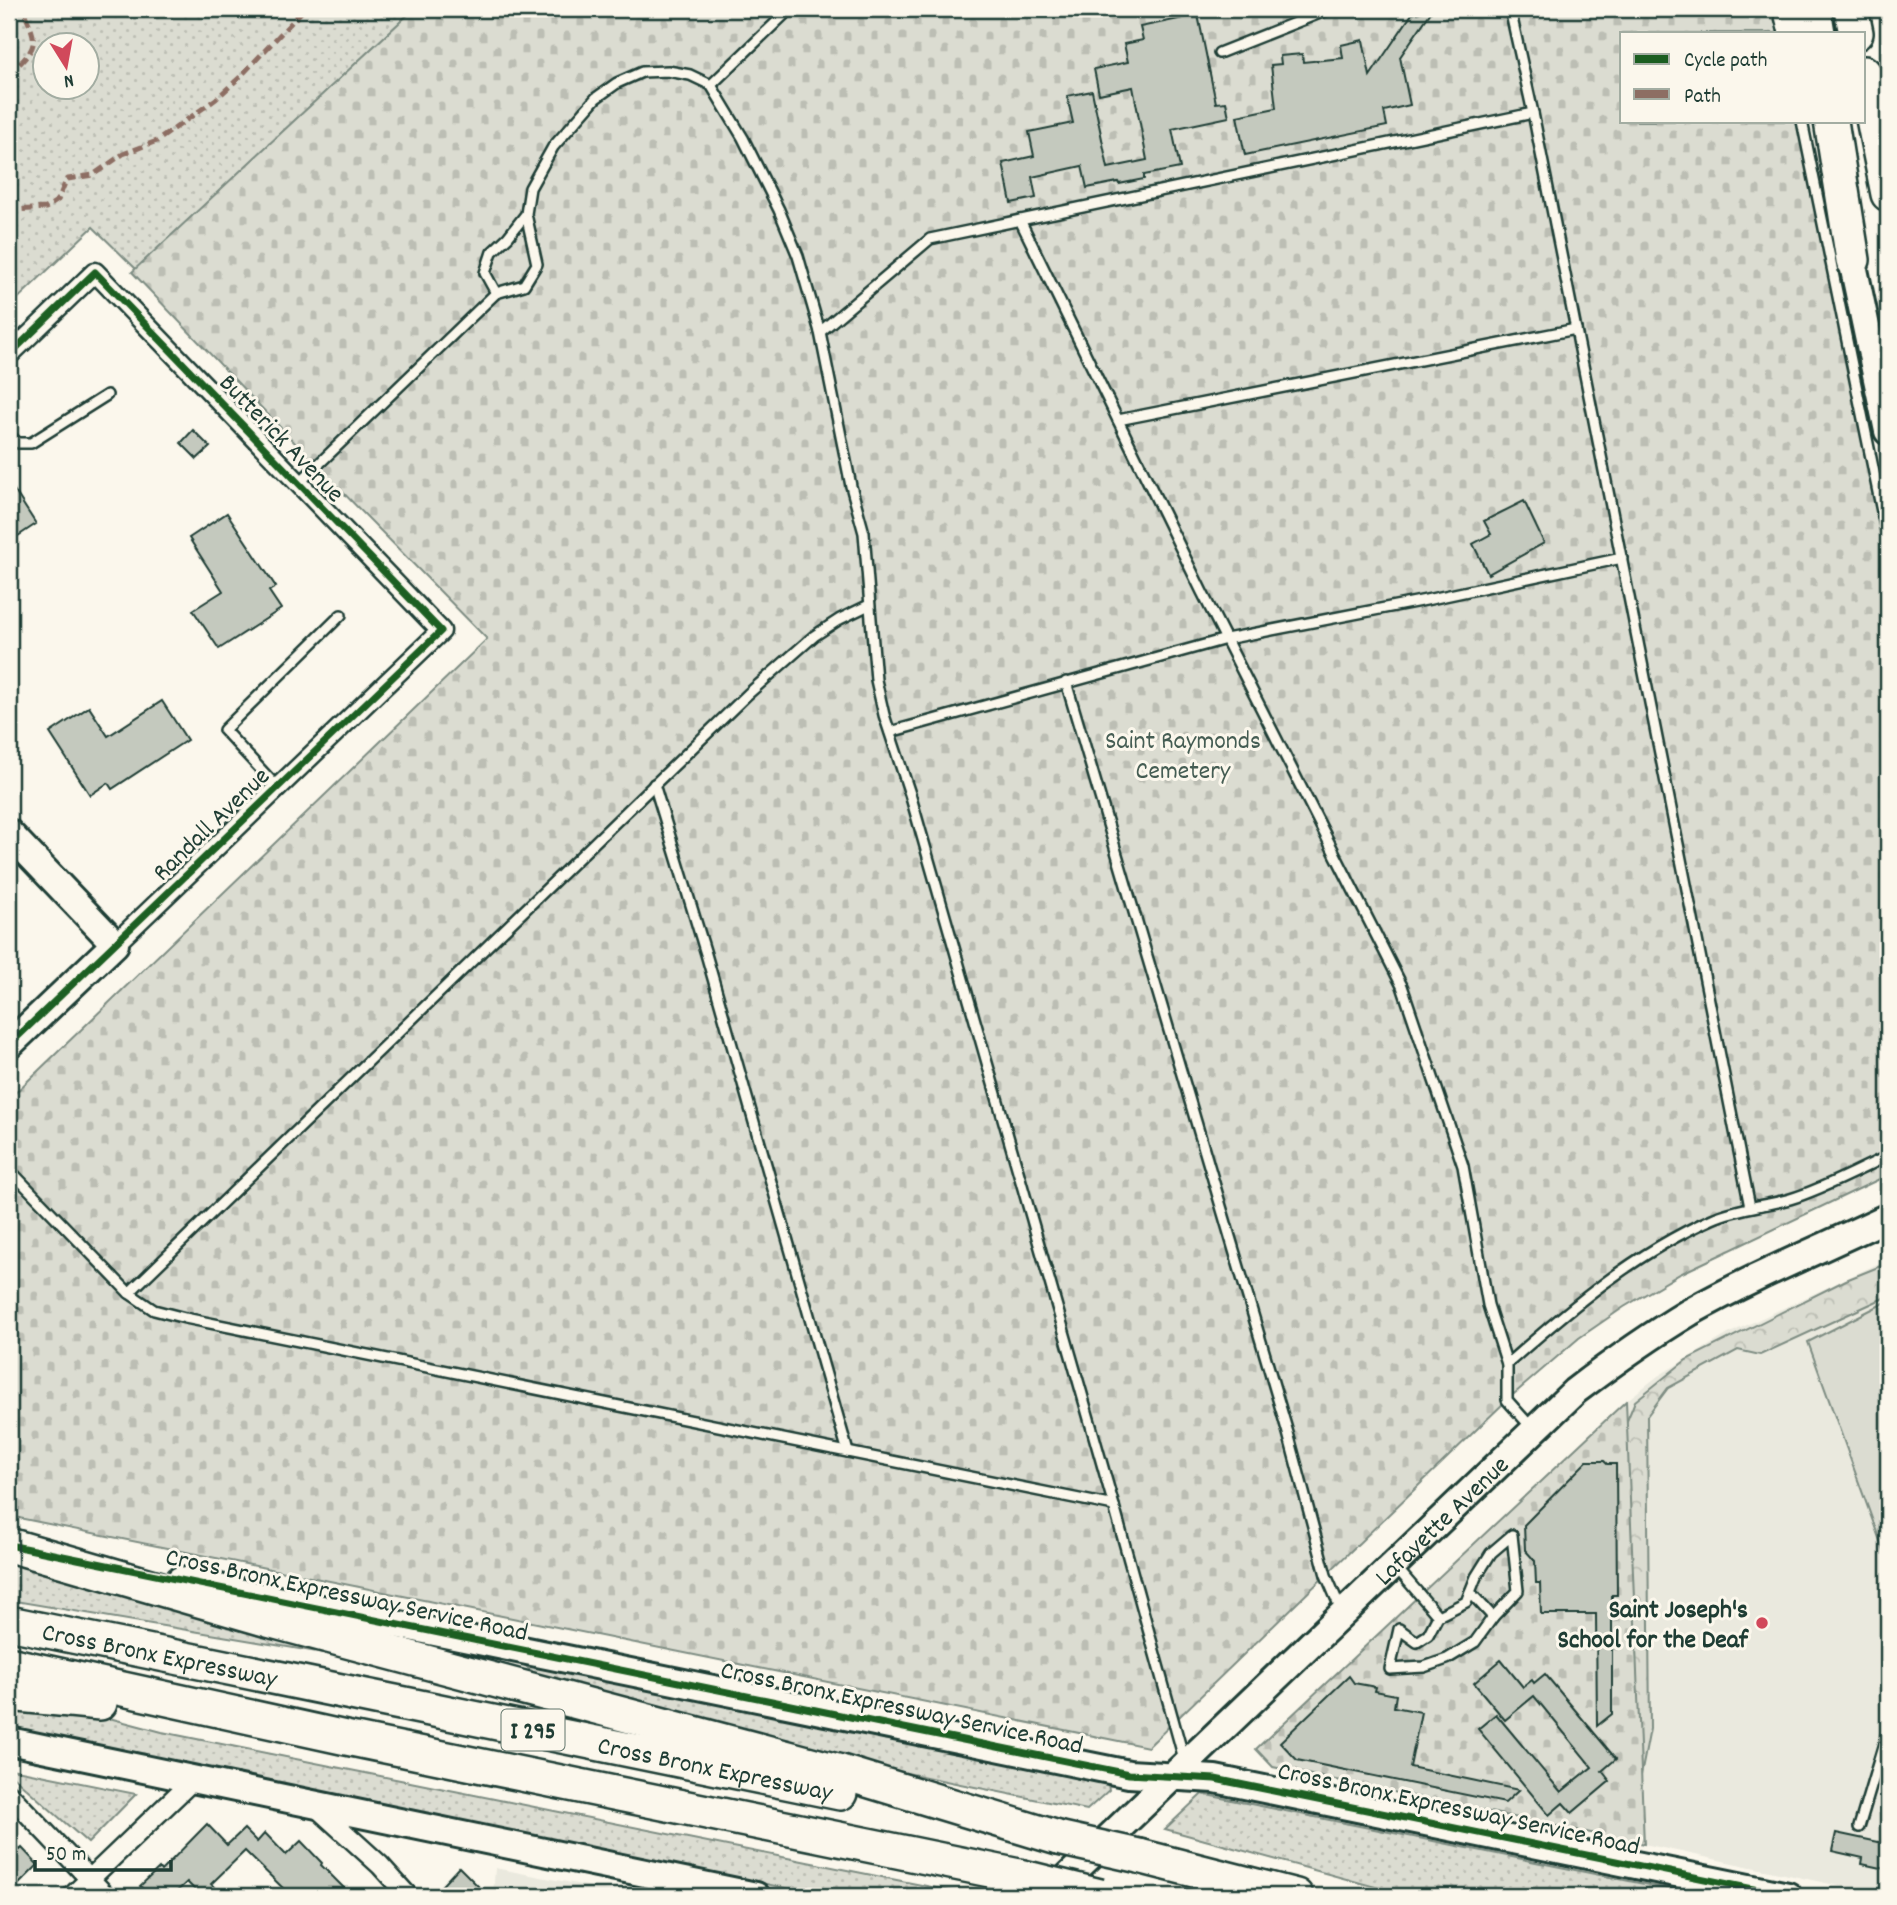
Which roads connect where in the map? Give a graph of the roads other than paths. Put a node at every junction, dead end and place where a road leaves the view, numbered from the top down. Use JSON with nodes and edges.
{"nodes":[{"id":1,"x":790,"y":9,"type":"edge"},
{"id":2,"x":1330,"y":9,"type":"edge"},
{"id":3,"x":1510,"y":9,"type":"edge"},
{"id":4,"x":1778,"y":9,"type":"edge"},
{"id":5,"x":1794,"y":9,"type":"edge"},
{"id":6,"x":1814,"y":9,"type":"edge"},
{"id":7,"x":1851,"y":9,"type":"edge"},
{"id":8,"x":1784,"y":32,"type":"edge"},
{"id":9,"x":1799,"y":32,"type":"edge"},
{"id":10,"x":1818,"y":32,"type":"edge"},
{"id":11,"x":1856,"y":32,"type":"edge"},
{"id":12,"x":1219,"y":53,"type":"dead end"},
{"id":13,"x":1866,"y":83,"type":"edge"},
{"id":14,"x":711,"y":85,"type":"junction"},
{"id":15,"x":1533,"y":113,"type":"junction"},
{"id":16,"x":1802,"y":122,"type":"edge"},
{"id":17,"x":1817,"y":122,"type":"edge"},
{"id":18,"x":1831,"y":122,"type":"edge"},
{"id":19,"x":1888,"y":194,"type":"edge"},
{"id":20,"x":526,"y":214,"type":"junction"},
{"id":21,"x":1020,"y":220,"type":"junction"},
{"id":22,"x":1853,"y":260,"type":"junction"},
{"id":23,"x":496,"y":293,"type":"junction"},
{"id":24,"x":1576,"y":329,"type":"junction"},
{"id":25,"x":820,"y":332,"type":"junction"},
{"id":26,"x":9,"y":355,"type":"edge"},
{"id":27,"x":107,"y":395,"type":"dead end"},
{"id":28,"x":1118,"y":421,"type":"junction"},
{"id":29,"x":1888,"y":431,"type":"edge"},
{"id":30,"x":9,"y":435,"type":"edge"},
{"id":31,"x":299,"y":484,"type":"junction"},
{"id":32,"x":1888,"y":541,"type":"edge"},
{"id":33,"x":1622,"y":558,"type":"junction"},
{"id":34,"x":869,"y":605,"type":"junction"},
{"id":35,"x":341,"y":615,"type":"dead end"},
{"id":36,"x":441,"y":631,"type":"joint"},
{"id":37,"x":1226,"y":639,"type":"junction"},
{"id":38,"x":1066,"y":682,"type":"junction"},
{"id":39,"x":890,"y":732,"type":"junction"},
{"id":40,"x":654,"y":784,"type":"junction"},
{"id":41,"x":278,"y":788,"type":"junction"},
{"id":42,"x":9,"y":833,"type":"edge"},
{"id":43,"x":115,"y":944,"type":"junction"},
{"id":44,"x":9,"y":1045,"type":"edge"},
{"id":45,"x":1888,"y":1156,"type":"edge"},
{"id":46,"x":9,"y":1169,"type":"edge"},
{"id":47,"x":1750,"y":1207,"type":"junction"},
{"id":48,"x":1888,"y":1217,"type":"edge"},
{"id":49,"x":129,"y":1293,"type":"junction"},
{"id":50,"x":1507,"y":1364,"type":"junction"},
{"id":51,"x":1534,"y":1430,"type":"junction"},
{"id":52,"x":848,"y":1452,"type":"junction"},
{"id":53,"x":1114,"y":1506,"type":"junction"},
{"id":54,"x":9,"y":1545,"type":"edge"},
{"id":55,"x":1394,"y":1565,"type":"junction"},
{"id":56,"x":1470,"y":1592,"type":"junction"},
{"id":57,"x":1343,"y":1614,"type":"junction"},
{"id":58,"x":1438,"y":1616,"type":"junction"},
{"id":59,"x":1493,"y":1617,"type":"junction"},
{"id":60,"x":9,"y":1623,"type":"edge"},
{"id":61,"x":9,"y":1664,"type":"edge"},
{"id":62,"x":9,"y":1694,"type":"edge"},
{"id":63,"x":1888,"y":1730,"type":"edge"},
{"id":64,"x":345,"y":1738,"type":"junction"},
{"id":65,"x":9,"y":1741,"type":"edge"},
{"id":66,"x":1180,"y":1770,"type":"junction"},
{"id":67,"x":193,"y":1780,"type":"junction"},
{"id":68,"x":9,"y":1794,"type":"edge"},
{"id":69,"x":314,"y":1805,"type":"junction"},
{"id":70,"x":1859,"y":1827,"type":"dead end"},
{"id":71,"x":1058,"y":1838,"type":"junction"},
{"id":72,"x":90,"y":1879,"type":"junction"},
{"id":73,"x":72,"y":1896,"type":"edge"},
{"id":74,"x":106,"y":1896,"type":"edge"},
{"id":75,"x":408,"y":1896,"type":"edge"},
{"id":76,"x":756,"y":1896,"type":"edge"},
{"id":77,"x":1048,"y":1896,"type":"edge"},
{"id":78,"x":1101,"y":1896,"type":"edge"},
{"id":79,"x":1296,"y":1896,"type":"edge"},
{"id":80,"x":1788,"y":1896,"type":"edge"}],
"edges":[{"from":1,"to":14,"type":"lane"},
{"from":2,"to":12,"type":"lane"},
{"from":3,"to":15,"type":"lane"},
{"from":4,"to":8,"type":"lane"},
{"from":5,"to":9,"type":"street"},
{"from":6,"to":10,"type":"highway"},
{"from":7,"to":11,"type":"highway"},
{"from":13,"to":19,"type":"highway"},
{"from":14,"to":20,"type":"lane"},
{"from":14,"to":25,"type":"lane"},
{"from":15,"to":21,"type":"lane"},
{"from":15,"to":24,"type":"lane"},
{"from":16,"to":32,"type":"lane"},
{"from":17,"to":22,"type":"street"},
{"from":18,"to":22,"type":"highway"},
{"from":20,"to":23,"type":"lane"},
{"from":20,"to":23,"type":"lane"},
{"from":21,"to":25,"type":"lane"},
{"from":21,"to":28,"type":"lane"},
{"from":22,"to":29,"type":"street"},
{"from":23,"to":31,"type":"lane"},
{"from":24,"to":28,"type":"lane"},
{"from":24,"to":33,"type":"lane"},
{"from":25,"to":34,"type":"lane"},
{"from":26,"to":31,"type":"street","name":"Butterick Avenue"},
{"from":27,"to":30,"type":"lane"},
{"from":28,"to":37,"type":"lane"},
{"from":31,"to":36,"type":"street","name":"Butterick Avenue"},
{"from":33,"to":37,"type":"lane"},
{"from":33,"to":47,"type":"lane"},
{"from":34,"to":39,"type":"lane"},
{"from":34,"to":40,"type":"lane"},
{"from":35,"to":41,"type":"lane"},
{"from":36,"to":41,"type":"street","name":"Randall Avenue"},
{"from":37,"to":38,"type":"lane"},
{"from":37,"to":50,"type":"lane"},
{"from":38,"to":39,"type":"lane"},
{"from":38,"to":57,"type":"lane"},
{"from":39,"to":53,"type":"lane"},
{"from":40,"to":49,"type":"lane"},
{"from":40,"to":52,"type":"lane"},
{"from":41,"to":43,"type":"street","name":"Randall Avenue"},
{"from":42,"to":43,"type":"street"},
{"from":43,"to":44,"type":"street","name":"Randall Avenue"},
{"from":45,"to":47,"type":"lane"},
{"from":46,"to":49,"type":"lane"},
{"from":47,"to":50,"type":"lane"},
{"from":48,"to":51,"type":"street","name":"Lafayette Avenue"},
{"from":49,"to":52,"type":"lane"},
{"from":50,"to":51,"type":"lane"},
{"from":51,"to":55,"type":"street","name":"Lafayette Avenue"},
{"from":52,"to":53,"type":"lane"},
{"from":53,"to":66,"type":"lane"},
{"from":54,"to":66,"type":"street","name":"Cross Bronx Expressway Service Road"},
{"from":54,"to":71,"type":"highway"},
{"from":55,"to":57,"type":"street","name":"Lafayette Avenue"},
{"from":55,"to":58,"type":"lane"},
{"from":56,"to":58,"type":"lane"},
{"from":56,"to":59,"type":"lane"},
{"from":56,"to":59,"type":"lane"},
{"from":57,"to":66,"type":"street","name":"Lafayette Avenue"},
{"from":58,"to":59,"type":"lane"},
{"from":60,"to":71,"type":"highway","name":"Cross Bronx Expressway","number":"I 295"},
{"from":61,"to":64,"type":"highway","name":"Cross Bronx Expressway","number":"I 295"},
{"from":62,"to":64,"type":"highway"},
{"from":63,"to":70,"type":"lane"},
{"from":64,"to":78,"type":"highway","name":"Cross Bronx Expressway","number":"I 295","bridge":true},
{"from":65,"to":67,"type":"street"},
{"from":66,"to":77,"type":"street","name":"Lafayette Avenue"},
{"from":66,"to":80,"type":"street","name":"Cross Bronx Expressway Service Road"},
{"from":67,"to":69,"type":"street"},
{"from":67,"to":72,"type":"street"},
{"from":68,"to":72,"type":"street"},
{"from":69,"to":75,"type":"street"},
{"from":69,"to":76,"type":"street"},
{"from":71,"to":79,"type":"highway","name":"Cross Bronx Expressway","number":"I 295","bridge":true},
{"from":72,"to":73,"type":"street"},
{"from":72,"to":74,"type":"street"}]}
